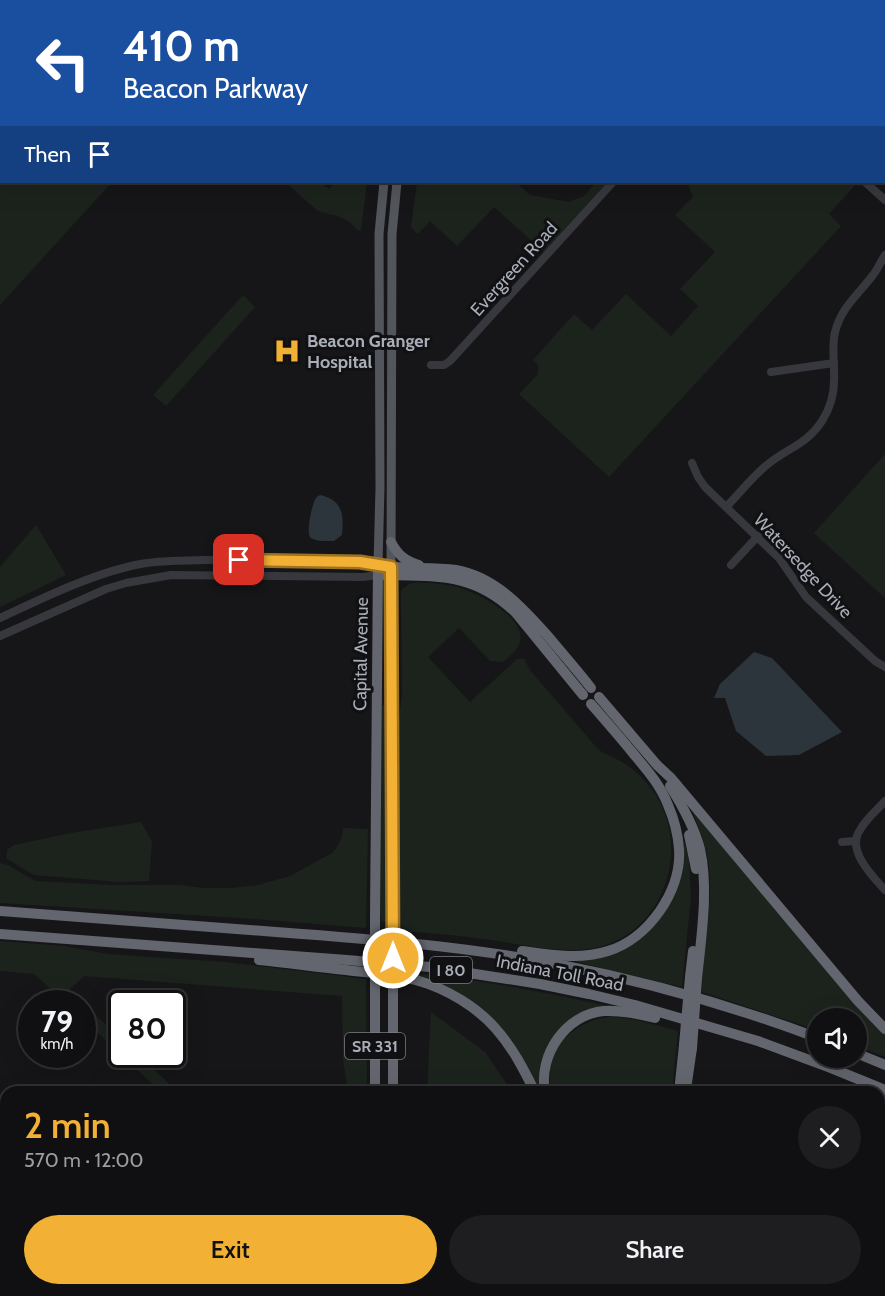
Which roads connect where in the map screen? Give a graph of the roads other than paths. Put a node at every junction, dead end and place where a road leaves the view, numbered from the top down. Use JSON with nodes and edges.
{"nodes":[{"id":1,"x":384,"y":183,"type":"edge"},
{"id":2,"x":397,"y":183,"type":"edge"},
{"id":3,"x":612,"y":183,"type":"edge"},
{"id":4,"x":866,"y":183,"type":"edge"},
{"id":5,"x":885,"y":200,"type":"edge"},
{"id":6,"x":885,"y":255,"type":"edge"},
{"id":7,"x":885,"y":266,"type":"edge"},
{"id":8,"x":873,"y":275,"type":"junction"},
{"id":9,"x":834,"y":363,"type":"junction"},
{"id":10,"x":431,"y":365,"type":"dead end"},
{"id":11,"x":771,"y":372,"type":"dead end"},
{"id":12,"x":692,"y":463,"type":"dead end"},
{"id":13,"x":726,"y":507,"type":"junction"},
{"id":14,"x":758,"y":537,"type":"junction"},
{"id":15,"x":391,"y":542,"type":"junction"},
{"id":16,"x":731,"y":565,"type":"dead end"},
{"id":17,"x":434,"y":568,"type":"junction"},
{"id":18,"x":378,"y":570,"type":"junction"},
{"id":19,"x":391,"y":571,"type":"junction"},
{"id":20,"x":0,"y":618,"type":"edge"},
{"id":21,"x":0,"y":636,"type":"edge"},
{"id":22,"x":885,"y":667,"type":"edge"},
{"id":23,"x":657,"y":765,"type":"junction"},
{"id":24,"x":654,"y":778,"type":"junction"},
{"id":25,"x":885,"y":801,"type":"edge"},
{"id":26,"x":842,"y":842,"type":"dead end"},
{"id":27,"x":855,"y":844,"type":"junction"},
{"id":28,"x":885,"y":890,"type":"edge"},
{"id":29,"x":0,"y":911,"type":"edge"},
{"id":30,"x":0,"y":934,"type":"edge"},
{"id":31,"x":433,"y":945,"type":"junction"},
{"id":32,"x":202,"y":949,"type":"junction"},
{"id":33,"x":694,"y":978,"type":"junction"},
{"id":34,"x":885,"y":1029,"type":"edge"},
{"id":35,"x":807,"y":1034,"type":"edge"},
{"id":36,"x":758,"y":1041,"type":"junction"},
{"id":37,"x":688,"y":1046,"type":"junction"},
{"id":38,"x":867,"y":1058,"type":"edge"},
{"id":39,"x":885,"y":1065,"type":"edge"},
{"id":40,"x":375,"y":1086,"type":"edge"},
{"id":41,"x":393,"y":1086,"type":"edge"},
{"id":42,"x":532,"y":1086,"type":"edge"},
{"id":43,"x":544,"y":1086,"type":"edge"},
{"id":44,"x":680,"y":1086,"type":"edge"},
{"id":45,"x":686,"y":1086,"type":"edge"},
{"id":46,"x":875,"y":1086,"type":"edge"}],
"edges":[{"from":1,"to":18,"type":"main road","name":"Capital Avenue","number":"SR 331"},
{"from":2,"to":15,"type":"main road","name":"Capital Avenue","number":"SR 331"},
{"from":3,"to":10,"type":"street","name":"Evergreen Road"},
{"from":4,"to":5,"type":"street"},
{"from":6,"to":8,"type":"street"},
{"from":7,"to":8,"type":"street"},
{"from":8,"to":9,"type":"street"},
{"from":9,"to":11,"type":"street"},
{"from":9,"to":13,"type":"street"},
{"from":12,"to":13,"type":"street","name":"Watersedge Drive"},
{"from":13,"to":14,"type":"street","name":"Watersedge Drive"},
{"from":14,"to":16,"type":"street"},
{"from":14,"to":22,"type":"street","name":"Watersedge Drive"},
{"from":15,"to":17,"type":"highway"},
{"from":15,"to":19,"type":"main road","name":"Capital Avenue","number":"SR 331"},
{"from":17,"to":19,"type":"highway"},
{"from":17,"to":19,"type":"highway"},
{"from":18,"to":19,"type":"highway"},
{"from":18,"to":20,"type":"street"},
{"from":18,"to":21,"type":"street"},
{"from":18,"to":40,"type":"highway","name":"Capital Avenue","number":"SR 331","bridge":true},
{"from":19,"to":41,"type":"highway","name":"Capital Avenue","number":"SR 331","bridge":true},
{"from":23,"to":24,"type":"highway"},
{"from":23,"to":33,"type":"highway"},
{"from":23,"to":34,"type":"highway"},
{"from":24,"to":31,"type":"highway"},
{"from":24,"to":33,"type":"highway"},
{"from":25,"to":27,"type":"street"},
{"from":26,"to":27,"type":"street"},
{"from":27,"to":28,"type":"street"},
{"from":29,"to":31,"type":"highway","name":"Indiana Toll Road","number":"I 80"},
{"from":30,"to":32,"type":"highway","name":"Indiana Toll Road","number":"I 80"},
{"from":31,"to":35,"type":"highway","name":"Indiana Toll Road","number":"I 80"},
{"from":32,"to":36,"type":"highway","name":"Indiana Toll Road","number":"I 80"},
{"from":32,"to":42,"type":"highway"},
{"from":33,"to":37,"type":"highway","bridge":true},
{"from":36,"to":43,"type":"highway"},
{"from":36,"to":46,"type":"highway","name":"Indiana Toll Road","number":"I 80"},
{"from":37,"to":44,"type":"highway"},
{"from":37,"to":45,"type":"highway"},
{"from":38,"to":39,"type":"highway"}]}
